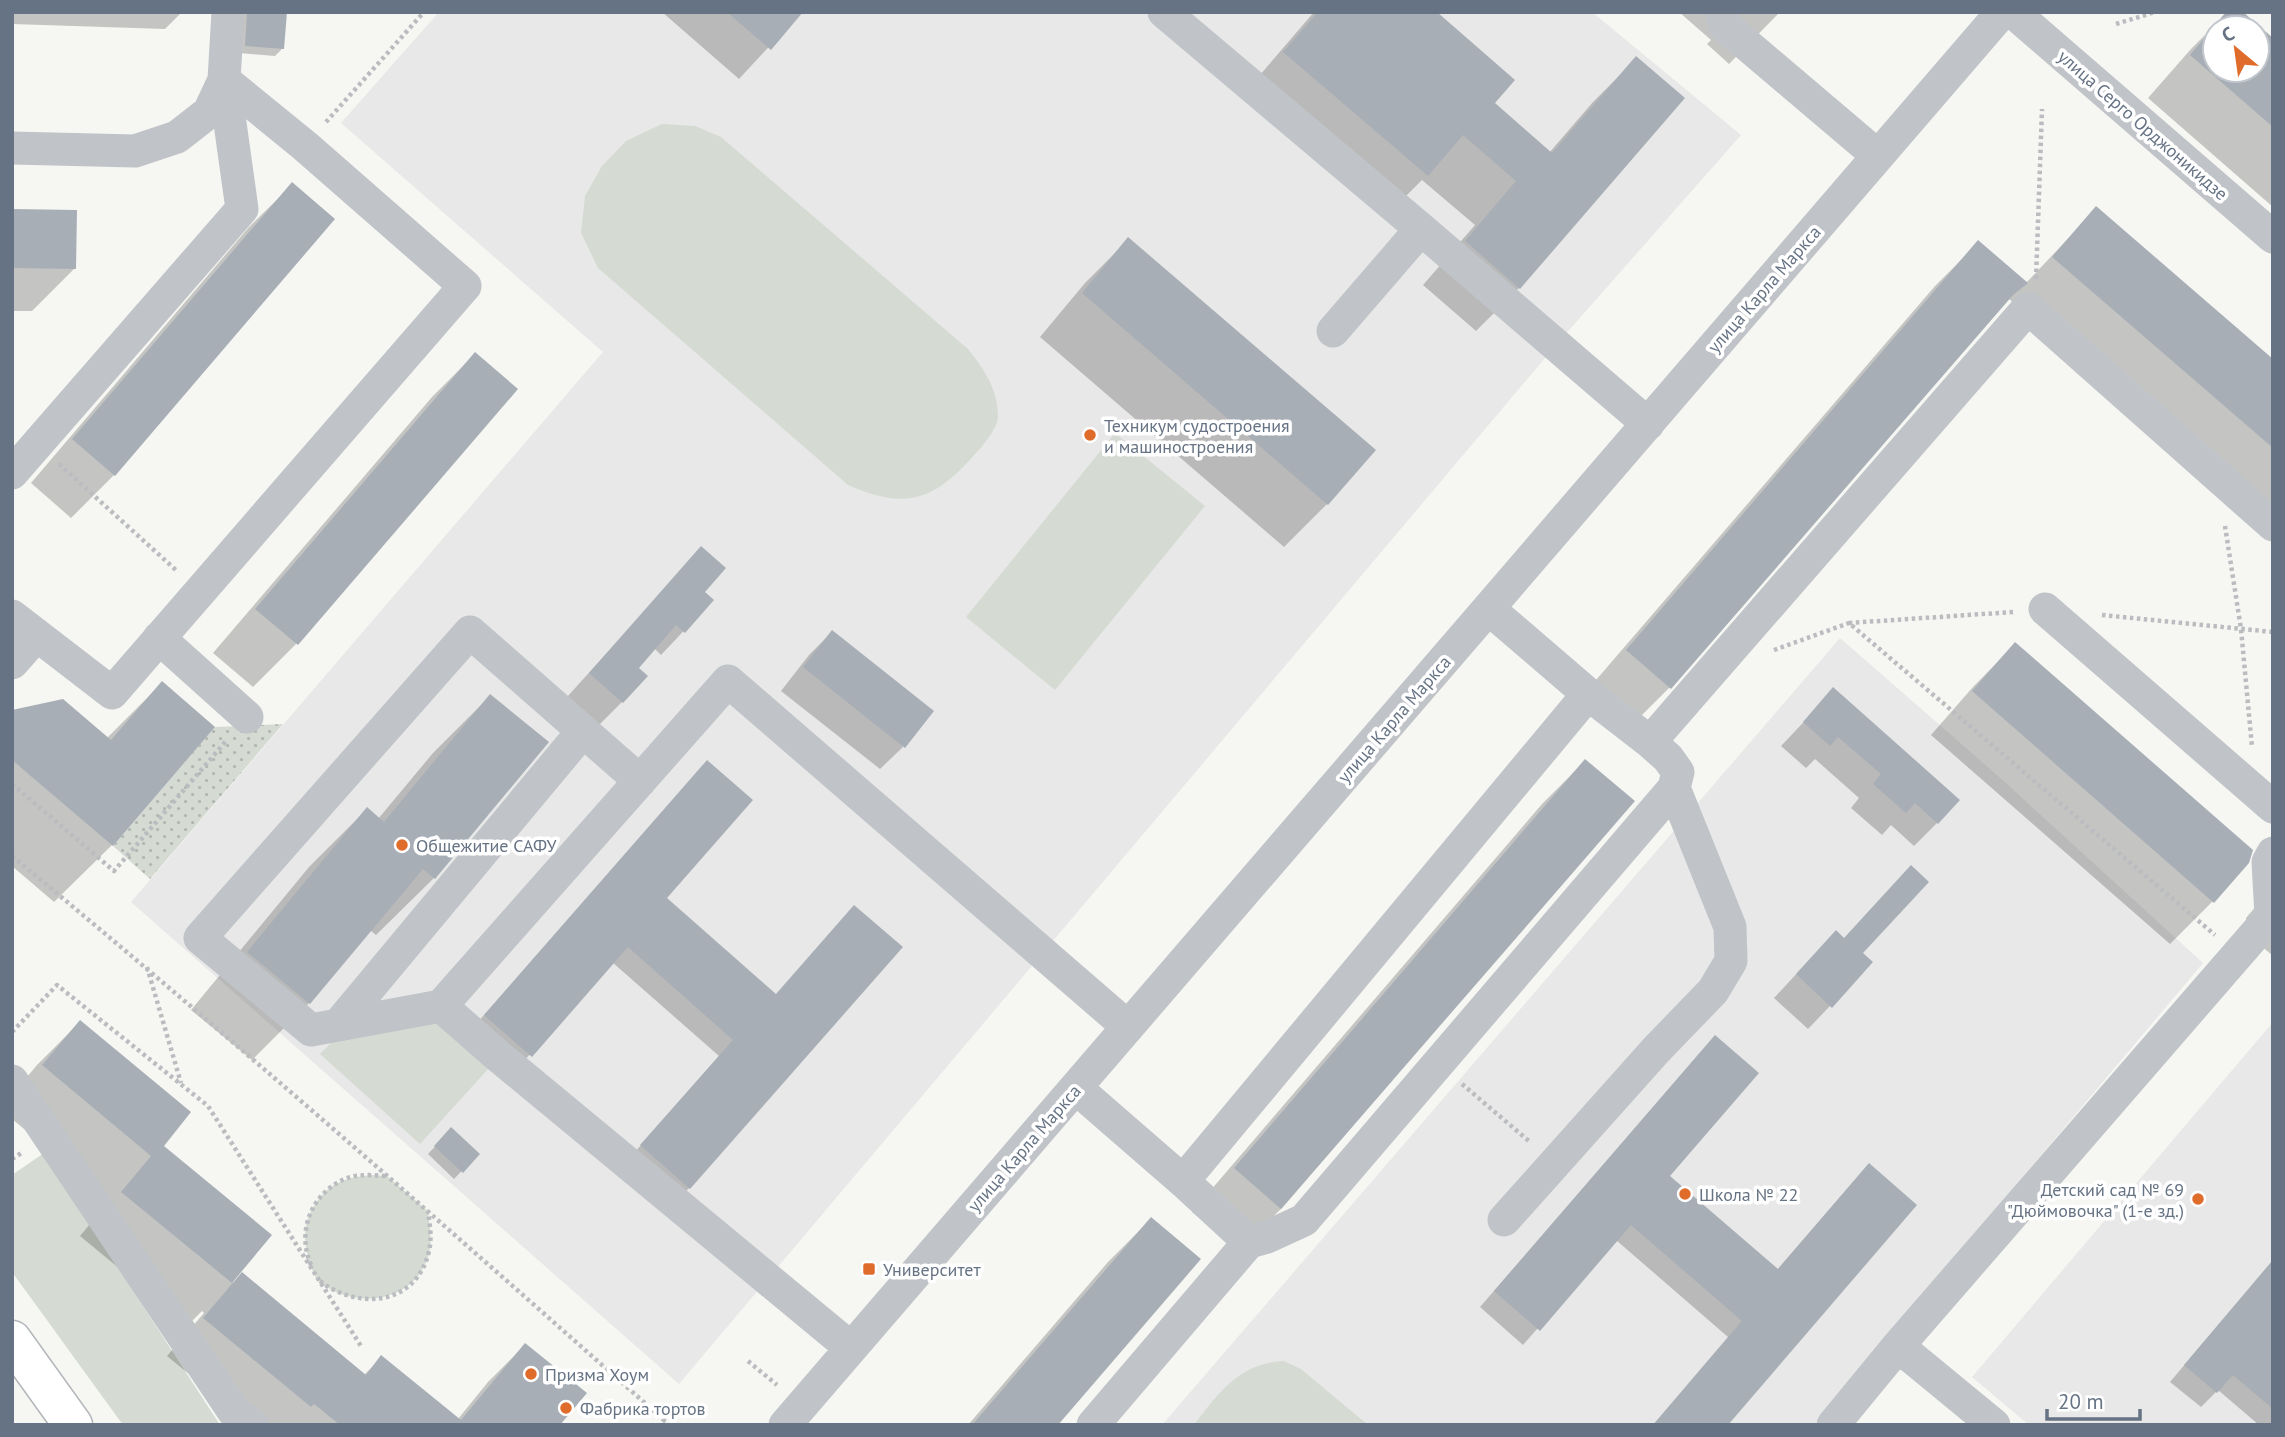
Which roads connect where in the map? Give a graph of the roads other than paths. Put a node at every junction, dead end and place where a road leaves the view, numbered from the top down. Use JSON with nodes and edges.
{"nodes":[{"id":1,"x":228,"y":12,"type":"edge"},
{"id":2,"x":1164,"y":12,"type":"edge"},
{"id":3,"x":1721,"y":12,"type":"edge"},
{"id":4,"x":2003,"y":12,"type":"edge"},
{"id":5,"x":2013,"y":12,"type":"edge"},
{"id":6,"x":224,"y":80,"type":"junction"},
{"id":7,"x":12,"y":148,"type":"edge"},
{"id":8,"x":1878,"y":156,"type":"junction"},
{"id":9,"x":1421,"y":229,"type":"junction"},
{"id":10,"x":2273,"y":237,"type":"edge"},
{"id":11,"x":1333,"y":331,"type":"dead end"},
{"id":12,"x":1648,"y":424,"type":"junction"},
{"id":13,"x":12,"y":473,"type":"edge"},
{"id":14,"x":2273,"y":525,"type":"edge"},
{"id":15,"x":1489,"y":609,"type":"junction"},
{"id":16,"x":2045,"y":609,"type":"road end"},
{"id":17,"x":24,"y":626,"type":"edge"},
{"id":18,"x":159,"y":638,"type":"junction"},
{"id":19,"x":12,"y":663,"type":"edge"},
{"id":20,"x":1588,"y":694,"type":"junction"},
{"id":21,"x":247,"y":718,"type":"road end"},
{"id":22,"x":583,"y":731,"type":"junction"},
{"id":23,"x":1650,"y":743,"type":"junction"},
{"id":24,"x":640,"y":780,"type":"junction"},
{"id":25,"x":1674,"y":788,"type":"junction"},
{"id":26,"x":2264,"y":799,"type":"edge"},
{"id":27,"x":2273,"y":853,"type":"edge"},
{"id":28,"x":441,"y":1006,"type":"junction"},
{"id":29,"x":339,"y":1024,"type":"junction"},
{"id":30,"x":1128,"y":1027,"type":"junction"},
{"id":31,"x":12,"y":1081,"type":"edge"},
{"id":32,"x":1076,"y":1088,"type":"junction"},
{"id":33,"x":1183,"y":1181,"type":"junction"},
{"id":34,"x":1504,"y":1220,"type":"dead end"},
{"id":35,"x":1249,"y":1242,"type":"junction"},
{"id":36,"x":12,"y":1340,"type":"edge"},
{"id":37,"x":1898,"y":1346,"type":"junction"},
{"id":38,"x":851,"y":1348,"type":"junction"},
{"id":39,"x":73,"y":1425,"type":"edge"},
{"id":40,"x":253,"y":1425,"type":"edge"},
{"id":41,"x":785,"y":1425,"type":"edge"},
{"id":42,"x":1093,"y":1425,"type":"edge"},
{"id":43,"x":1833,"y":1425,"type":"edge"},
{"id":44,"x":1994,"y":1425,"type":"edge"}],
"edges":[{"from":1,"to":6,"type":"street"},
{"from":2,"to":9,"type":"street"},
{"from":3,"to":8,"type":"street"},
{"from":4,"to":8,"type":"street","name":"улица Карла Маркса"},
{"from":5,"to":10,"type":"street","name":"улица Серго Орджоникидзе"},
{"from":6,"to":7,"type":"street"},
{"from":6,"to":13,"type":"street"},
{"from":6,"to":18,"type":"street"},
{"from":8,"to":12,"type":"street","name":"улица Карла Маркса"},
{"from":9,"to":11,"type":"street"},
{"from":9,"to":12,"type":"street"},
{"from":12,"to":15,"type":"street","name":"улица Карла Маркса"},
{"from":14,"to":23,"type":"street"},
{"from":15,"to":20,"type":"street"},
{"from":15,"to":30,"type":"street","name":"улица Карла Маркса"},
{"from":16,"to":26,"type":"street"},
{"from":17,"to":18,"type":"street"},
{"from":17,"to":19,"type":"street"},
{"from":18,"to":21,"type":"street"},
{"from":20,"to":23,"type":"street"},
{"from":20,"to":33,"type":"street"},
{"from":22,"to":24,"type":"street"},
{"from":22,"to":29,"type":"street"},
{"from":22,"to":29,"type":"street"},
{"from":23,"to":25,"type":"street"},
{"from":24,"to":28,"type":"street"},
{"from":24,"to":30,"type":"street"},
{"from":25,"to":34,"type":"street"},
{"from":25,"to":35,"type":"street"},
{"from":27,"to":37,"type":"street"},
{"from":28,"to":29,"type":"street"},
{"from":28,"to":38,"type":"street"},
{"from":30,"to":32,"type":"street","name":"улица Карла Маркса"},
{"from":31,"to":40,"type":"street"},
{"from":32,"to":33,"type":"street"},
{"from":32,"to":38,"type":"street","name":"улица Карла Маркса"},
{"from":33,"to":35,"type":"street"},
{"from":35,"to":42,"type":"street"},
{"from":36,"to":39,"type":"main road"},
{"from":37,"to":43,"type":"street"},
{"from":37,"to":44,"type":"street"},
{"from":38,"to":41,"type":"street","name":"улица Карла Маркса"}]}
